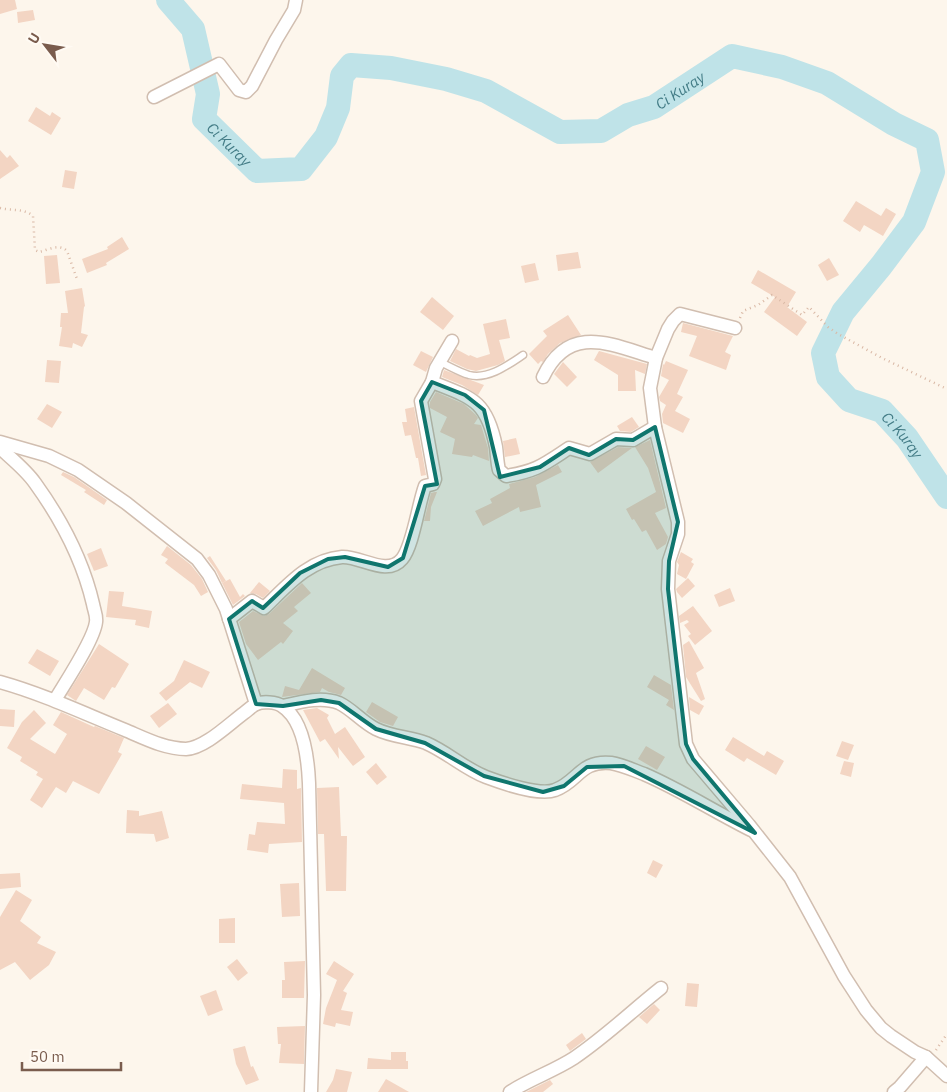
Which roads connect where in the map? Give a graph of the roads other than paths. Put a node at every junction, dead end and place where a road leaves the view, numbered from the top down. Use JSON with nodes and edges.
{"nodes":[{"id":1,"x":296,"y":0,"type":"edge"},
{"id":2,"x":154,"y":97,"type":"dead end"},
{"id":3,"x":735,"y":328,"type":"road end"},
{"id":4,"x":452,"y":341,"type":"dead end"},
{"id":5,"x":523,"y":356,"type":"dead end"},
{"id":6,"x":656,"y":358,"type":"junction"},
{"id":7,"x":440,"y":362,"type":"junction"},
{"id":8,"x":543,"y":377,"type":"dead end"},
{"id":9,"x":432,"y":382,"type":"junction"},
{"id":10,"x":656,"y":427,"type":"junction"},
{"id":11,"x":0,"y":442,"type":"edge"},
{"id":12,"x":0,"y":448,"type":"edge"},
{"id":13,"x":229,"y":619,"type":"junction"},
{"id":14,"x":0,"y":682,"type":"edge"},
{"id":15,"x":54,"y":700,"type":"junction"},
{"id":16,"x":256,"y":704,"type":"junction"},
{"id":17,"x":282,"y":706,"type":"junction"},
{"id":18,"x":755,"y":832,"type":"junction"},
{"id":19,"x":661,"y":988,"type":"dead end"},
{"id":20,"x":928,"y":1058,"type":"junction"},
{"id":21,"x":947,"y":1076,"type":"edge"},
{"id":22,"x":311,"y":1092,"type":"edge"},
{"id":23,"x":510,"y":1092,"type":"edge"},
{"id":24,"x":894,"y":1092,"type":"edge"}],
"edges":[{"from":1,"to":2,"type":"street"},
{"from":3,"to":6,"type":"street"},
{"from":4,"to":7,"type":"street"},
{"from":5,"to":7,"type":"lane"},
{"from":6,"to":8,"type":"street"},
{"from":6,"to":10,"type":"street"},
{"from":7,"to":9,"type":"street"},
{"from":9,"to":10,"type":"street"},
{"from":9,"to":13,"type":"street"},
{"from":10,"to":18,"type":"street"},
{"from":11,"to":13,"type":"street"},
{"from":12,"to":15,"type":"street"},
{"from":13,"to":16,"type":"street"},
{"from":14,"to":15,"type":"street"},
{"from":15,"to":16,"type":"street"},
{"from":16,"to":17,"type":"street"},
{"from":17,"to":18,"type":"street"},
{"from":17,"to":22,"type":"street"},
{"from":18,"to":20,"type":"street"},
{"from":19,"to":23,"type":"street"},
{"from":20,"to":21,"type":"street"},
{"from":20,"to":24,"type":"street"}]}
